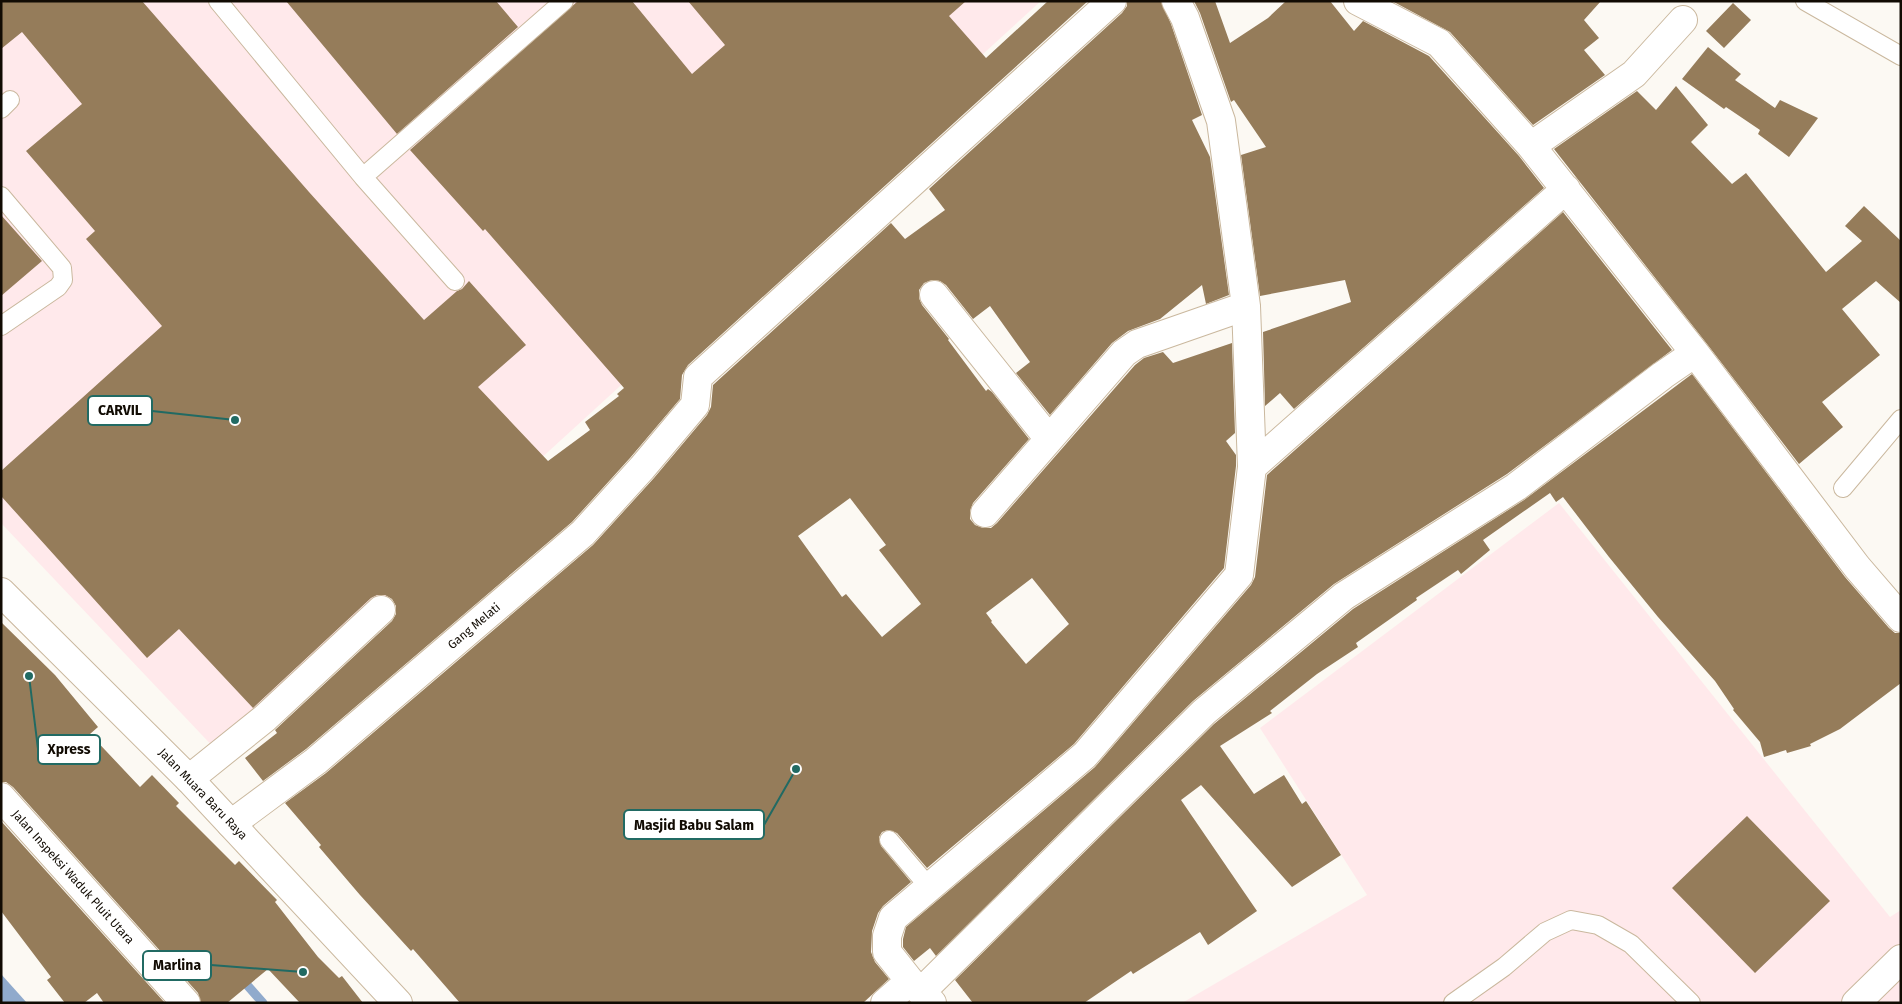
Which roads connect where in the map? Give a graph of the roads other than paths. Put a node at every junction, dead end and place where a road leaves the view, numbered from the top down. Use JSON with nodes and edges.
{"nodes":[{"id":1,"x":218,"y":1,"type":"edge"},
{"id":2,"x":564,"y":1,"type":"edge"},
{"id":3,"x":1112,"y":1,"type":"edge"},
{"id":4,"x":1176,"y":1,"type":"edge"},
{"id":5,"x":1358,"y":1,"type":"edge"},
{"id":6,"x":1805,"y":1,"type":"edge"},
{"id":7,"x":1683,"y":20,"type":"dead end"},
{"id":8,"x":1901,"y":56,"type":"edge"},
{"id":9,"x":1531,"y":146,"type":"junction"},
{"id":10,"x":363,"y":177,"type":"junction"},
{"id":11,"x":1566,"y":190,"type":"junction"},
{"id":12,"x":1,"y":196,"type":"edge"},
{"id":13,"x":455,"y":281,"type":"dead end"},
{"id":14,"x":934,"y":295,"type":"dead end"},
{"id":15,"x":1246,"y":306,"type":"junction"},
{"id":16,"x":1,"y":326,"type":"edge"},
{"id":17,"x":1695,"y":353,"type":"junction"},
{"id":18,"x":1901,"y":419,"type":"edge"},
{"id":19,"x":1049,"y":439,"type":"junction"},
{"id":20,"x":1252,"y":467,"type":"junction"},
{"id":21,"x":1843,"y":488,"type":"dead end"},
{"id":22,"x":985,"y":513,"type":"dead end"},
{"id":23,"x":1,"y":592,"type":"edge"},
{"id":24,"x":380,"y":610,"type":"dead end"},
{"id":25,"x":1901,"y":618,"type":"edge"},
{"id":26,"x":189,"y":778,"type":"junction"},
{"id":27,"x":1,"y":797,"type":"edge"},
{"id":28,"x":232,"y":824,"type":"junction"},
{"id":29,"x":889,"y":840,"type":"dead end"},
{"id":30,"x":929,"y":887,"type":"junction"},
{"id":31,"x":1901,"y":959,"type":"edge"},
{"id":32,"x":921,"y":992,"type":"edge"},
{"id":33,"x":186,"y":1003,"type":"edge"},
{"id":34,"x":398,"y":1003,"type":"edge"},
{"id":35,"x":885,"y":1003,"type":"edge"},
{"id":36,"x":1453,"y":1003,"type":"edge"},
{"id":37,"x":1691,"y":1003,"type":"edge"},
{"id":38,"x":1856,"y":1003,"type":"edge"}],
"edges":[{"from":1,"to":10,"type":"lane"},
{"from":2,"to":10,"type":"lane"},
{"from":3,"to":28,"type":"street","name":"Gang Melati"},
{"from":4,"to":15,"type":"street"},
{"from":5,"to":9,"type":"street"},
{"from":6,"to":8,"type":"lane"},
{"from":7,"to":9,"type":"street"},
{"from":9,"to":11,"type":"street"},
{"from":10,"to":13,"type":"lane"},
{"from":11,"to":17,"type":"street"},
{"from":11,"to":20,"type":"street"},
{"from":12,"to":16,"type":"lane"},
{"from":14,"to":19,"type":"street"},
{"from":15,"to":19,"type":"street"},
{"from":15,"to":20,"type":"street"},
{"from":17,"to":25,"type":"street"},
{"from":17,"to":32,"type":"street"},
{"from":18,"to":21,"type":"lane"},
{"from":19,"to":22,"type":"street"},
{"from":20,"to":30,"type":"street"},
{"from":23,"to":26,"type":"street","name":"Jalan Muara Baru Raya"},
{"from":24,"to":26,"type":"street"},
{"from":26,"to":28,"type":"street","name":"Jalan Muara Baru Raya"},
{"from":27,"to":33,"type":"street","name":"Jalan Inspeksi Waduk Pluit Utara"},
{"from":28,"to":34,"type":"street","name":"Jalan Muara Baru Raya"},
{"from":29,"to":30,"type":"lane"},
{"from":30,"to":32,"type":"street"},
{"from":31,"to":38,"type":"street"},
{"from":32,"to":35,"type":"street"},
{"from":36,"to":37,"type":"lane"}]}
